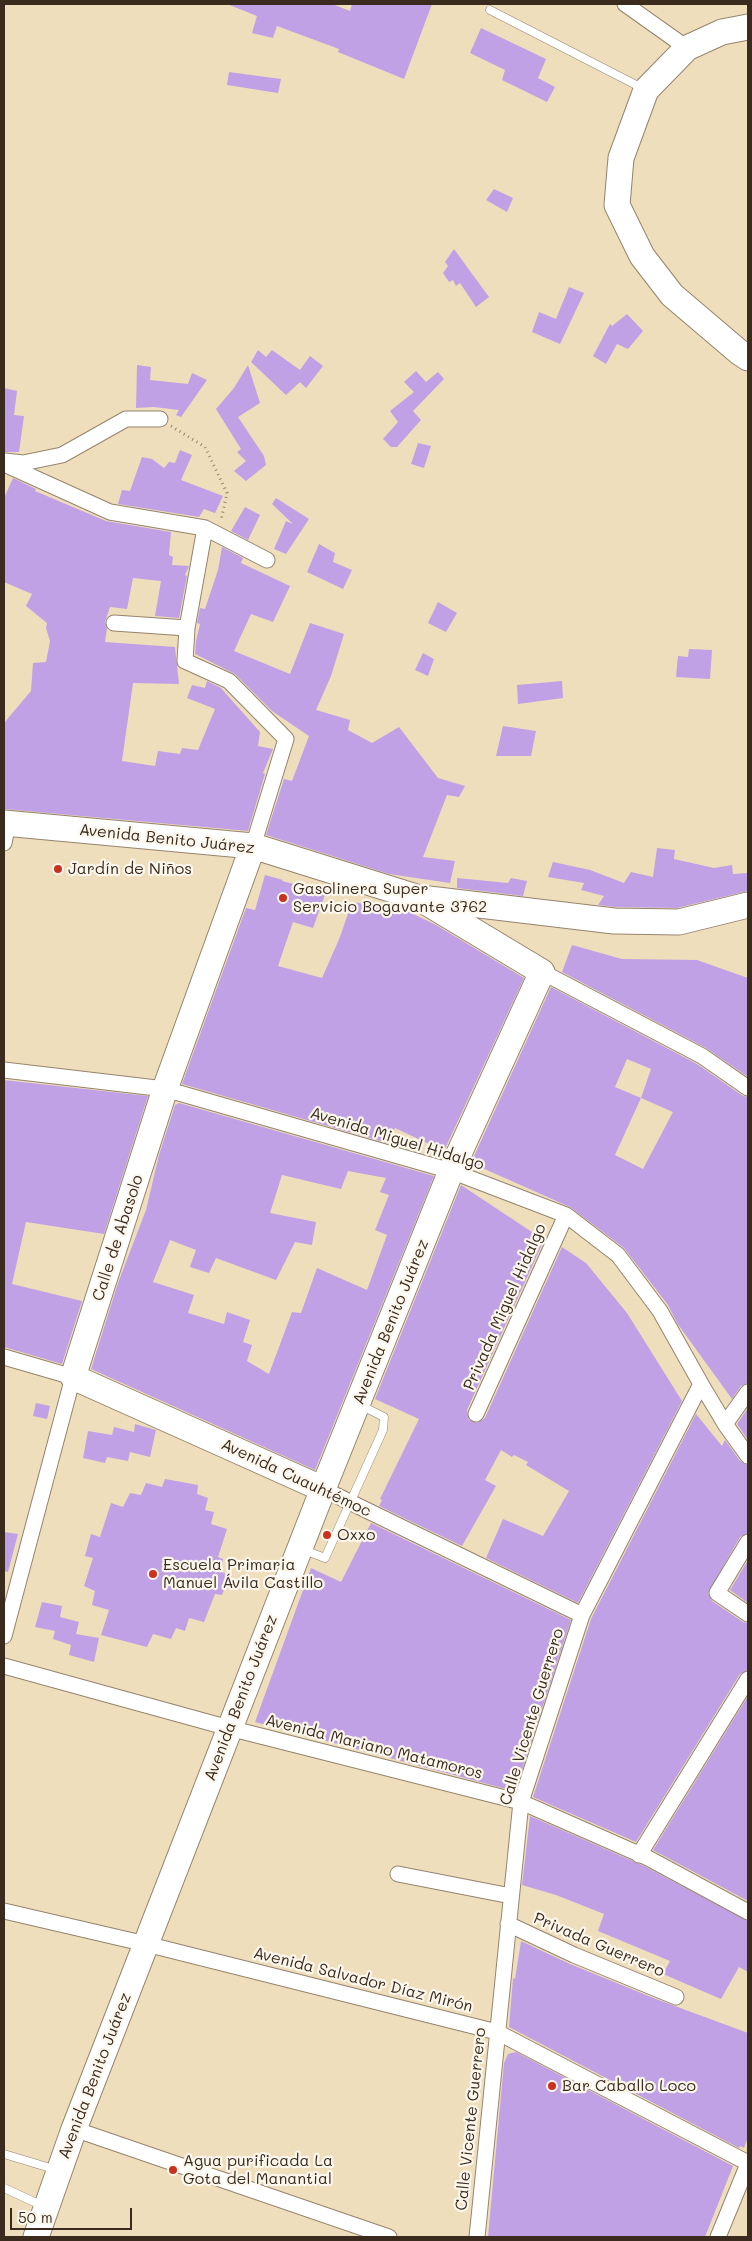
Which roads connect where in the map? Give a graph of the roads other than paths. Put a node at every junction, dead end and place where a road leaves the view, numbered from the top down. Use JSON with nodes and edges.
{"nodes":[{"id":1,"x":624,"y":4,"type":"edge"},
{"id":2,"x":490,"y":10,"type":"dead end"},
{"id":3,"x":748,"y":27,"type":"edge"},
{"id":4,"x":687,"y":48,"type":"junction"},
{"id":5,"x":646,"y":90,"type":"junction"},
{"id":6,"x":748,"y":358,"type":"edge"},
{"id":7,"x":160,"y":418,"type":"road end"},
{"id":8,"x":4,"y":462,"type":"edge"},
{"id":9,"x":212,"y":531,"type":"junction"},
{"id":10,"x":267,"y":560,"type":"dead end"},
{"id":11,"x":114,"y":623,"type":"dead end"},
{"id":12,"x":187,"y":628,"type":"junction"},
{"id":13,"x":5,"y":830,"type":"edge"},
{"id":14,"x":253,"y":846,"type":"junction"},
{"id":15,"x":419,"y":898,"type":"junction"},
{"id":16,"x":748,"y":905,"type":"edge"},
{"id":17,"x":542,"y":972,"type":"junction"},
{"id":18,"x":4,"y":1070,"type":"edge"},
{"id":19,"x":748,"y":1088,"type":"edge"},
{"id":20,"x":165,"y":1089,"type":"junction"},
{"id":21,"x":451,"y":1171,"type":"junction"},
{"id":22,"x":566,"y":1216,"type":"junction"},
{"id":23,"x":4,"y":1357,"type":"edge"},
{"id":24,"x":73,"y":1378,"type":"junction"},
{"id":25,"x":701,"y":1384,"type":"junction"},
{"id":26,"x":748,"y":1392,"type":"edge"},
{"id":27,"x":358,"y":1403,"type":"junction"},
{"id":28,"x":476,"y":1414,"type":"dead end"},
{"id":29,"x":725,"y":1424,"type":"junction"},
{"id":30,"x":748,"y":1456,"type":"edge"},
{"id":31,"x":323,"y":1489,"type":"junction"},
{"id":32,"x":351,"y":1502,"type":"junction"},
{"id":33,"x":748,"y":1542,"type":"edge"},
{"id":34,"x":300,"y":1548,"type":"junction"},
{"id":35,"x":748,"y":1549,"type":"edge"},
{"id":36,"x":720,"y":1592,"type":"junction"},
{"id":37,"x":748,"y":1608,"type":"edge"},
{"id":38,"x":748,"y":1614,"type":"edge"},
{"id":39,"x":582,"y":1615,"type":"junction"},
{"id":40,"x":4,"y":1636,"type":"edge"},
{"id":41,"x":4,"y":1666,"type":"edge"},
{"id":42,"x":748,"y":1679,"type":"edge"},
{"id":43,"x":748,"y":1696,"type":"edge"},
{"id":44,"x":229,"y":1728,"type":"junction"},
{"id":45,"x":521,"y":1802,"type":"junction"},
{"id":46,"x":643,"y":1856,"type":"junction"},
{"id":47,"x":398,"y":1874,"type":"dead end"},
{"id":48,"x":511,"y":1896,"type":"junction"},
{"id":49,"x":4,"y":1911,"type":"edge"},
{"id":50,"x":748,"y":1912,"type":"edge"},
{"id":51,"x":508,"y":1924,"type":"junction"},
{"id":52,"x":146,"y":1944,"type":"junction"},
{"id":53,"x":676,"y":1997,"type":"dead end"},
{"id":54,"x":497,"y":2032,"type":"junction"},
{"id":55,"x":74,"y":2130,"type":"junction"},
{"id":56,"x":4,"y":2154,"type":"edge"},
{"id":57,"x":748,"y":2163,"type":"edge"},
{"id":58,"x":59,"y":2170,"type":"junction"},
{"id":59,"x":4,"y":2188,"type":"edge"},
{"id":60,"x":46,"y":2207,"type":"junction"},
{"id":61,"x":36,"y":2237,"type":"edge"},
{"id":62,"x":389,"y":2237,"type":"edge"},
{"id":63,"x":477,"y":2237,"type":"edge"},
{"id":64,"x":718,"y":2237,"type":"edge"}],
"edges":[{"from":1,"to":4,"type":"street"},
{"from":2,"to":5,"type":"lane"},
{"from":3,"to":4,"type":"main road"},
{"from":4,"to":5,"type":"main road"},
{"from":5,"to":6,"type":"main road"},
{"from":7,"to":8,"type":"street"},
{"from":8,"to":9,"type":"street"},
{"from":9,"to":10,"type":"street"},
{"from":9,"to":12,"type":"street"},
{"from":11,"to":12,"type":"street"},
{"from":12,"to":14,"type":"street"},
{"from":13,"to":14,"type":"main road","name":"Avenida Benito Juárez"},
{"from":14,"to":15,"type":"main road","name":"Avenida Benito Juárez"},
{"from":14,"to":20,"type":"main road","name":"Calle de Abasolo"},
{"from":15,"to":16,"type":"main road"},
{"from":15,"to":17,"type":"main road","name":"Avenida Benito Juárez"},
{"from":17,"to":19,"type":"street","name":"Avenida Benito Juárez"},
{"from":17,"to":21,"type":"main road","name":"Avenida Benito Juárez"},
{"from":18,"to":20,"type":"street","name":"Avenida Miguel Hidalgo"},
{"from":20,"to":21,"type":"street","name":"Avenida Miguel Hidalgo"},
{"from":20,"to":24,"type":"main road","name":"Calle de Abasolo"},
{"from":21,"to":22,"type":"street","name":"Avenida Miguel Hidalgo"},
{"from":21,"to":27,"type":"main road","name":"Avenida Benito Juárez"},
{"from":22,"to":25,"type":"street","name":"Avenida Miguel Hidalgo"},
{"from":22,"to":28,"type":"street","name":"Privada Miguel Hidalgo"},
{"from":23,"to":24,"type":"street","name":"Avenida Cuauhtémoc"},
{"from":24,"to":31,"type":"main road","name":"Avenida Cuauhtémoc"},
{"from":24,"to":40,"type":"street","name":"Calle de Abasolo"},
{"from":25,"to":29,"type":"street","name":"Avenida Miguel Hidalgo"},
{"from":25,"to":39,"type":"street","name":"Calle Vicente Guerrero"},
{"from":26,"to":29,"type":"street"},
{"from":27,"to":31,"type":"main road","name":"Avenida Benito Juárez"},
{"from":27,"to":32,"type":"lane"},
{"from":29,"to":30,"type":"street","name":"Avenida Miguel Hidalgo"},
{"from":31,"to":32,"type":"street","name":"Avenida Cuauhtémoc"},
{"from":31,"to":34,"type":"main road","name":"Avenida Benito Juárez"},
{"from":32,"to":34,"type":"lane"},
{"from":32,"to":39,"type":"street","name":"Avenida Cuauhtémoc"},
{"from":33,"to":36,"type":"street"},
{"from":34,"to":44,"type":"main road","name":"Avenida Benito Juárez"},
{"from":35,"to":36,"type":"street"},
{"from":36,"to":37,"type":"street"},
{"from":36,"to":38,"type":"street"},
{"from":39,"to":45,"type":"street","name":"Calle Vicente Guerrero"},
{"from":41,"to":44,"type":"street","name":"Avenida Mariano Matamoros"},
{"from":42,"to":46,"type":"street"},
{"from":43,"to":46,"type":"street"},
{"from":44,"to":45,"type":"street","name":"Avenida Mariano Matamoros"},
{"from":44,"to":52,"type":"main road","name":"Avenida Benito Juárez"},
{"from":45,"to":46,"type":"street","name":"Avenida Mariano Matamoros"},
{"from":45,"to":48,"type":"street","name":"Calle Vicente Guerrero"},
{"from":46,"to":50,"type":"street","name":"Avenida Mariano Matamoros"},
{"from":47,"to":48,"type":"street"},
{"from":48,"to":51,"type":"street","name":"Calle Vicente Guerrero"},
{"from":49,"to":52,"type":"street","name":"Avenida Salvador Díaz Mirón"},
{"from":51,"to":53,"type":"street","name":"Privada Guerrero"},
{"from":51,"to":54,"type":"street","name":"Calle Vicente Guerrero"},
{"from":52,"to":54,"type":"street","name":"Avenida Salvador Díaz Mirón"},
{"from":52,"to":55,"type":"main road","name":"Avenida Benito Juárez"},
{"from":54,"to":57,"type":"street","name":"Avenida Salvador Díaz Mirón"},
{"from":54,"to":63,"type":"street","name":"Calle Vicente Guerrero"},
{"from":55,"to":58,"type":"main road","name":"Avenida Benito Juárez"},
{"from":55,"to":62,"type":"street"},
{"from":56,"to":58,"type":"lane"},
{"from":57,"to":64,"type":"street"},
{"from":58,"to":60,"type":"main road","name":"Avenida Benito Juárez"},
{"from":59,"to":60,"type":"lane"},
{"from":60,"to":61,"type":"main road","name":"Avenida Benito Juárez"}]}
